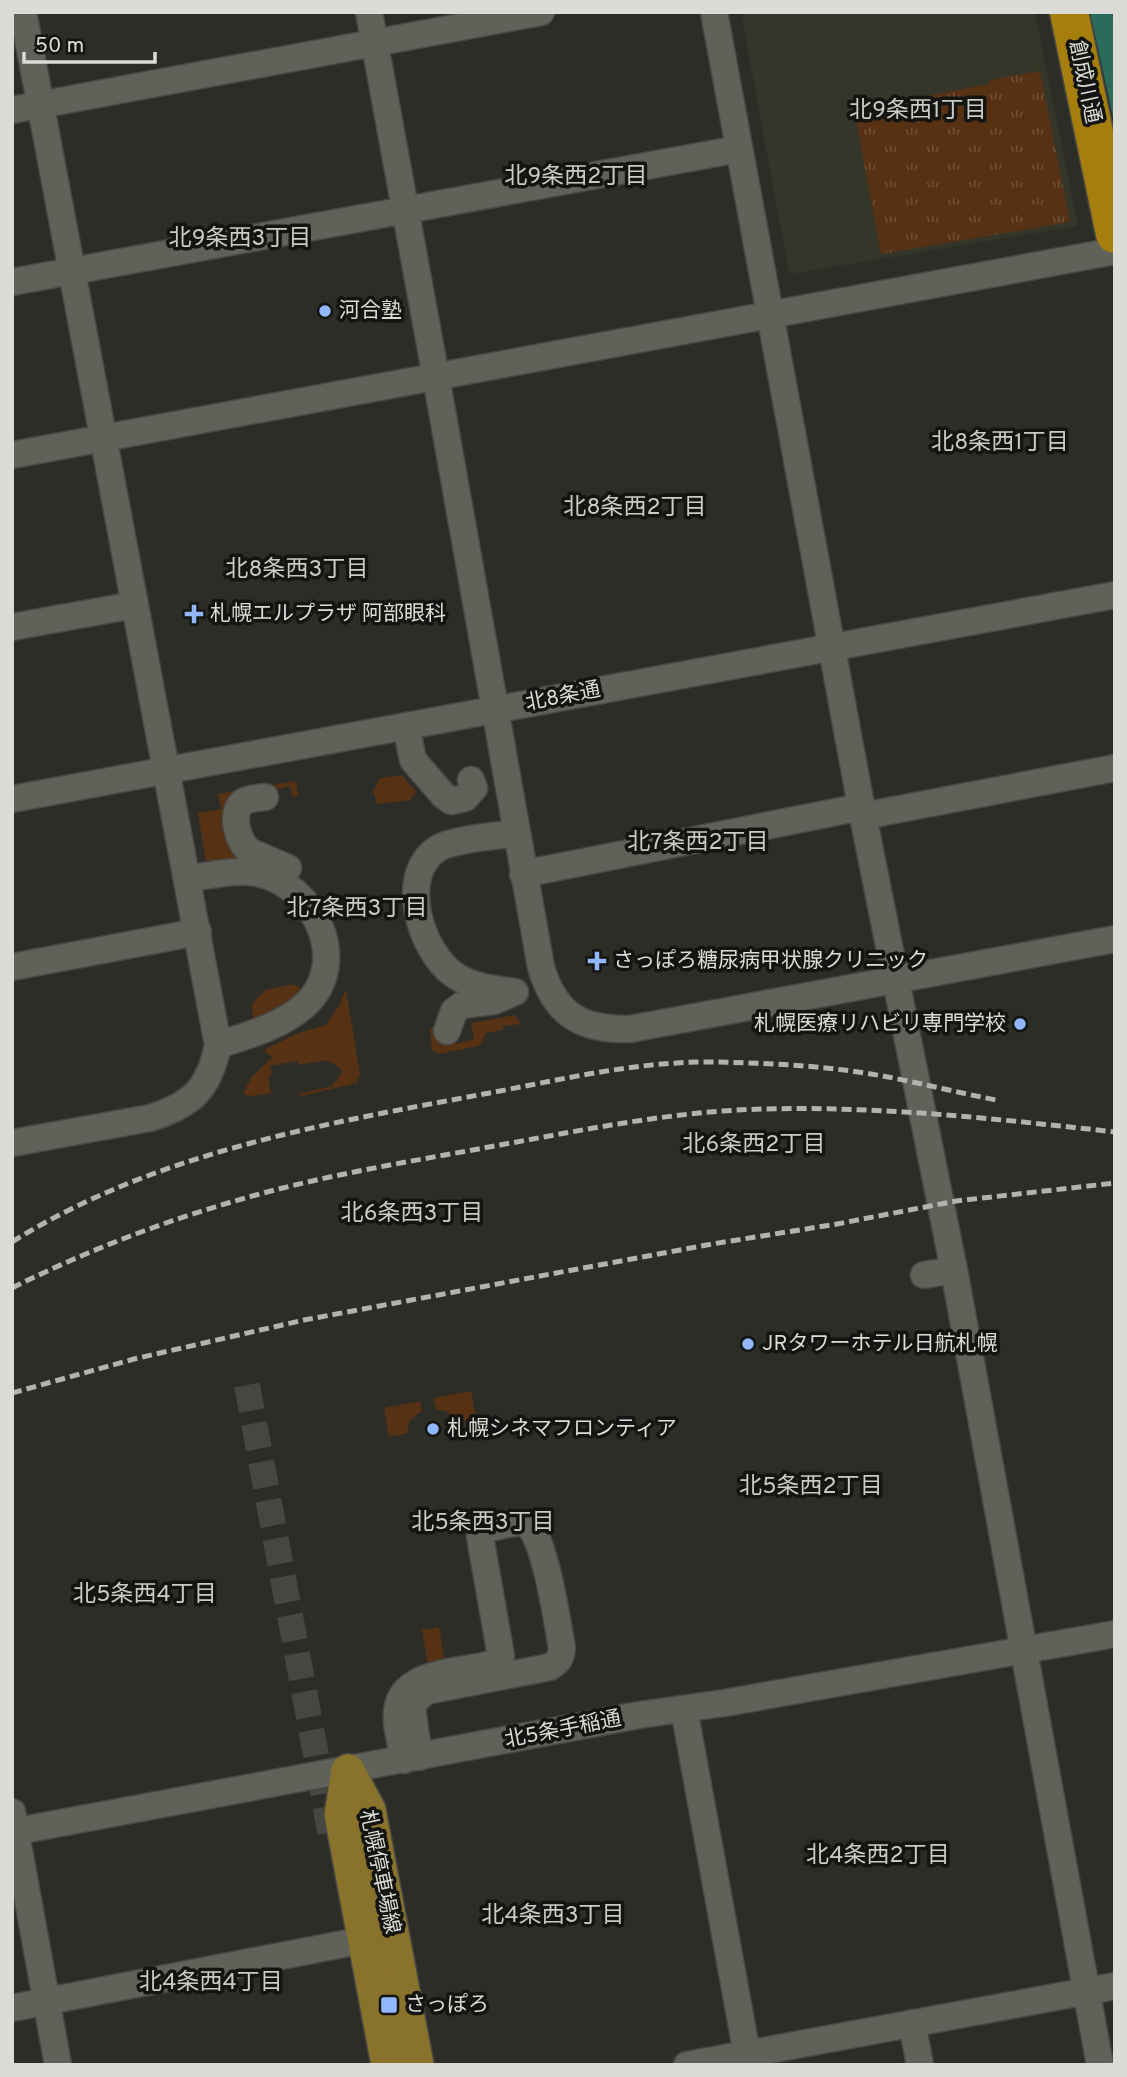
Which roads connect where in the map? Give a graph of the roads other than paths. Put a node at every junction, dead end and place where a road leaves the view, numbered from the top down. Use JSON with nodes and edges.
{"nodes":[{"id":1,"x":23,"y":12,"type":"edge"},
{"id":2,"x":369,"y":12,"type":"edge"},
{"id":3,"x":541,"y":12,"type":"edge"},
{"id":4,"x":714,"y":12,"type":"edge"},
{"id":5,"x":1069,"y":12,"type":"edge"},
{"id":6,"x":374,"y":43,"type":"junction"},
{"id":7,"x":40,"y":105,"type":"junction"},
{"id":8,"x":12,"y":110,"type":"edge"},
{"id":9,"x":740,"y":149,"type":"junction"},
{"id":10,"x":405,"y":210,"type":"junction"},
{"id":11,"x":1115,"y":234,"type":"edge"},
{"id":12,"x":1115,"y":251,"type":"edge"},
{"id":13,"x":72,"y":271,"type":"junction"},
{"id":14,"x":12,"y":282,"type":"edge"},
{"id":15,"x":771,"y":315,"type":"junction"},
{"id":16,"x":436,"y":377,"type":"junction"},
{"id":17,"x":102,"y":438,"type":"junction"},
{"id":18,"x":12,"y":455,"type":"edge"},
{"id":19,"x":1115,"y":595,"type":"edge"},
{"id":20,"x":134,"y":605,"type":"junction"},
{"id":21,"x":12,"y":627,"type":"edge"},
{"id":22,"x":832,"y":647,"type":"junction"},
{"id":23,"x":496,"y":710,"type":"junction"},
{"id":24,"x":406,"y":726,"type":"junction"},
{"id":25,"x":1115,"y":768,"type":"edge"},
{"id":26,"x":166,"y":771,"type":"junction"},
{"id":27,"x":471,"y":780,"type":"dead end"},
{"id":28,"x":265,"y":797,"type":"dead end"},
{"id":29,"x":12,"y":799,"type":"edge"},
{"id":30,"x":862,"y":811,"type":"junction"},
{"id":31,"x":516,"y":833,"type":"junction"},
{"id":32,"x":523,"y":874,"type":"junction"},
{"id":33,"x":188,"y":878,"type":"junction"},
{"id":34,"x":290,"y":888,"type":"junction"},
{"id":35,"x":198,"y":932,"type":"junction"},
{"id":36,"x":1115,"y":939,"type":"edge"},
{"id":37,"x":12,"y":967,"type":"edge"},
{"id":38,"x":898,"y":980,"type":"junction"},
{"id":39,"x":545,"y":981,"type":"junction"},
{"id":40,"x":515,"y":992,"type":"junction"},
{"id":41,"x":447,"y":1031,"type":"dead end"},
{"id":42,"x":218,"y":1045,"type":"junction"},
{"id":43,"x":12,"y":1143,"type":"edge"},
{"id":44,"x":954,"y":1270,"type":"junction"},
{"id":45,"x":924,"y":1275,"type":"dead end"},
{"id":46,"x":1115,"y":1633,"type":"edge"},
{"id":47,"x":1025,"y":1651,"type":"junction"},
{"id":48,"x":684,"y":1709,"type":"junction"},
{"id":49,"x":412,"y":1759,"type":"junction"},
{"id":50,"x":348,"y":1770,"type":"junction"},
{"id":51,"x":13,"y":1825,"type":"edge"},
{"id":52,"x":365,"y":1940,"type":"junction"},
{"id":53,"x":1115,"y":1986,"type":"edge"},
{"id":54,"x":1086,"y":1992,"type":"junction"},
{"id":55,"x":46,"y":2002,"type":"junction"},
{"id":56,"x":12,"y":2008,"type":"edge"},
{"id":57,"x":912,"y":2023,"type":"junction"},
{"id":58,"x":748,"y":2059,"type":"edge"},
{"id":59,"x":58,"y":2065,"type":"edge"},
{"id":60,"x":388,"y":2065,"type":"edge"},
{"id":61,"x":417,"y":2065,"type":"edge"},
{"id":62,"x":687,"y":2065,"type":"edge"},
{"id":63,"x":920,"y":2065,"type":"edge"},
{"id":64,"x":1100,"y":2065,"type":"edge"}],
"edges":[{"from":1,"to":7,"type":"street"},
{"from":2,"to":6,"type":"street"},
{"from":3,"to":6,"type":"street"},
{"from":4,"to":9,"type":"street"},
{"from":5,"to":11,"type":"highway","name":"創成川通"},
{"from":6,"to":7,"type":"street"},
{"from":6,"to":10,"type":"street"},
{"from":7,"to":8,"type":"street"},
{"from":7,"to":13,"type":"street"},
{"from":9,"to":10,"type":"street"},
{"from":9,"to":15,"type":"street"},
{"from":10,"to":13,"type":"street"},
{"from":10,"to":16,"type":"street"},
{"from":12,"to":15,"type":"street"},
{"from":13,"to":14,"type":"street"},
{"from":13,"to":17,"type":"street"},
{"from":15,"to":16,"type":"street"},
{"from":15,"to":22,"type":"street"},
{"from":16,"to":17,"type":"street"},
{"from":16,"to":23,"type":"street"},
{"from":17,"to":18,"type":"street"},
{"from":17,"to":20,"type":"street"},
{"from":19,"to":22,"type":"street","name":"北8条通"},
{"from":20,"to":21,"type":"street"},
{"from":20,"to":26,"type":"street"},
{"from":22,"to":23,"type":"street","name":"北8条通"},
{"from":22,"to":30,"type":"street"},
{"from":23,"to":24,"type":"street","name":"北8条通"},
{"from":23,"to":31,"type":"street"},
{"from":24,"to":26,"type":"street","name":"北8条通"},
{"from":24,"to":27,"type":"street"},
{"from":25,"to":30,"type":"street"},
{"from":26,"to":29,"type":"street","name":"北8条通"},
{"from":26,"to":33,"type":"street"},
{"from":28,"to":34,"type":"street"},
{"from":30,"to":32,"type":"street"},
{"from":30,"to":38,"type":"street"},
{"from":31,"to":32,"type":"street"},
{"from":31,"to":40,"type":"street"},
{"from":32,"to":39,"type":"street"},
{"from":33,"to":34,"type":"street"},
{"from":33,"to":35,"type":"street"},
{"from":34,"to":42,"type":"street"},
{"from":35,"to":37,"type":"street"},
{"from":35,"to":42,"type":"street"},
{"from":36,"to":38,"type":"street"},
{"from":38,"to":39,"type":"street"},
{"from":38,"to":44,"type":"street"},
{"from":39,"to":40,"type":"street"},
{"from":40,"to":41,"type":"street"},
{"from":42,"to":43,"type":"street"},
{"from":44,"to":45,"type":"street"},
{"from":44,"to":47,"type":"street"},
{"from":46,"to":47,"type":"street","name":"北5条手稲通"},
{"from":47,"to":48,"type":"street","name":"北5条手稲通"},
{"from":47,"to":54,"type":"street"},
{"from":48,"to":49,"type":"street","name":"北5条手稲通"},
{"from":48,"to":58,"type":"street"},
{"from":49,"to":49,"type":"street"},
{"from":49,"to":50,"type":"street","name":"北5条手稲通"},
{"from":50,"to":51,"type":"street","name":"北5条手稲通"},
{"from":50,"to":52,"type":"main road","name":"札幌停車場線"},
{"from":50,"to":61,"type":"main road","name":"札幌停車場線"},
{"from":51,"to":55,"type":"street"},
{"from":52,"to":55,"type":"street"},
{"from":52,"to":60,"type":"main road","name":"札幌停車場線"},
{"from":53,"to":54,"type":"street"},
{"from":54,"to":57,"type":"street"},
{"from":54,"to":64,"type":"street"},
{"from":55,"to":56,"type":"street"},
{"from":55,"to":59,"type":"street"},
{"from":57,"to":58,"type":"street"},
{"from":57,"to":63,"type":"street"},
{"from":58,"to":62,"type":"street"}]}
